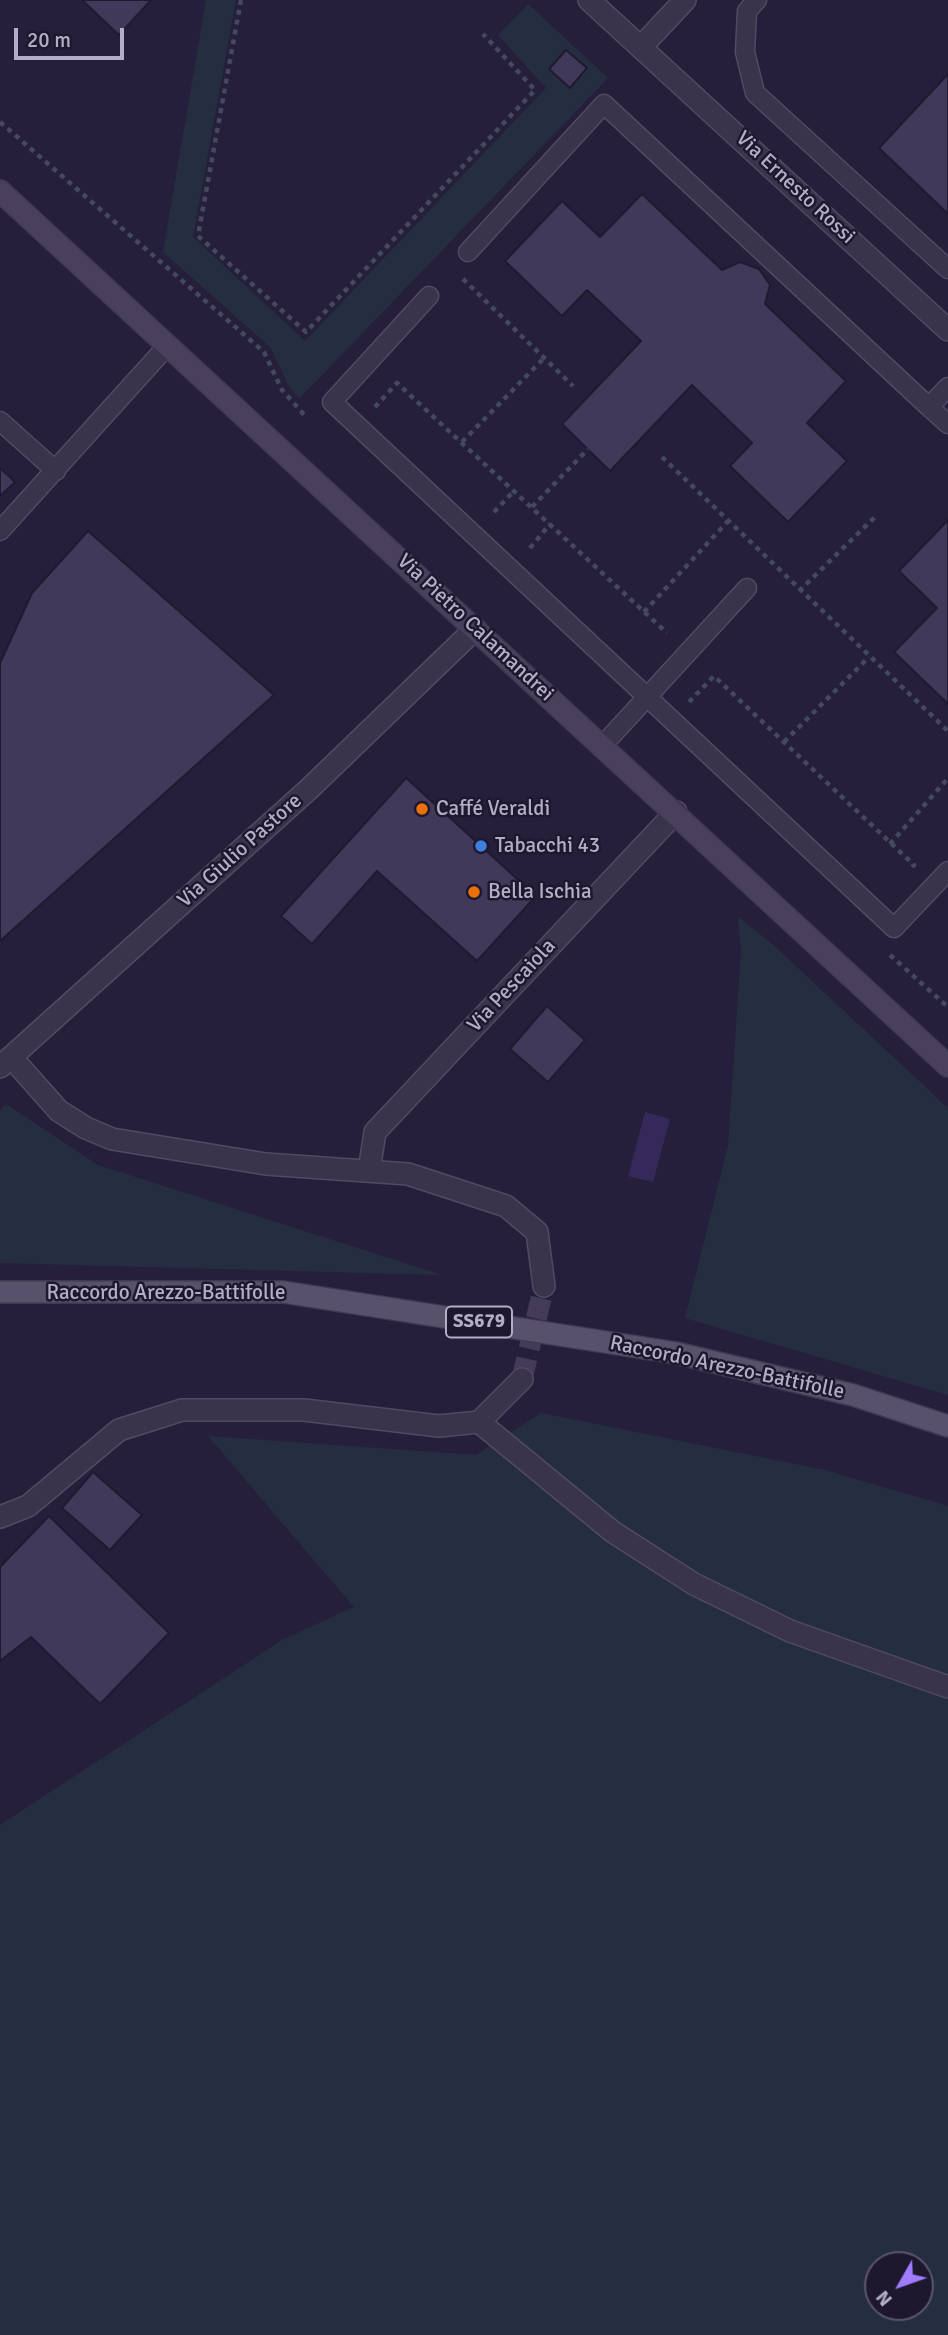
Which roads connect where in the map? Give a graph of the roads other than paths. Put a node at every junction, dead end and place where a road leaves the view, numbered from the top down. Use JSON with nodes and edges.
{"nodes":[{"id":1,"x":589,"y":0,"type":"edge"},
{"id":2,"x":685,"y":0,"type":"edge"},
{"id":3,"x":757,"y":0,"type":"edge"},
{"id":4,"x":641,"y":47,"type":"junction"},
{"id":5,"x":0,"y":191,"type":"edge"},
{"id":6,"x":468,"y":252,"type":"dead end"},
{"id":7,"x":948,"y":269,"type":"edge"},
{"id":8,"x":429,"y":296,"type":"dead end"},
{"id":9,"x":948,"y":330,"type":"edge"},
{"id":10,"x":168,"y":345,"type":"junction"},
{"id":11,"x":948,"y":387,"type":"edge"},
{"id":12,"x":929,"y":407,"type":"junction"},
{"id":13,"x":0,"y":421,"type":"edge"},
{"id":14,"x":948,"y":424,"type":"edge"},
{"id":15,"x":56,"y":471,"type":"junction"},
{"id":16,"x":0,"y":531,"type":"edge"},
{"id":17,"x":747,"y":588,"type":"dead end"},
{"id":18,"x":475,"y":629,"type":"junction"},
{"id":19,"x":648,"y":696,"type":"junction"},
{"id":20,"x":603,"y":745,"type":"junction"},
{"id":21,"x":676,"y":813,"type":"junction"},
{"id":22,"x":948,"y":871,"type":"edge"},
{"id":23,"x":6,"y":1062,"type":"edge"},
{"id":24,"x":948,"y":1066,"type":"edge"},
{"id":25,"x":369,"y":1171,"type":"junction"},
{"id":26,"x":544,"y":1286,"type":"tunnel mouth"},
{"id":27,"x":0,"y":1292,"type":"edge"},
{"id":28,"x":522,"y":1379,"type":"tunnel mouth"},
{"id":29,"x":479,"y":1422,"type":"junction"},
{"id":30,"x":948,"y":1426,"type":"edge"},
{"id":31,"x":0,"y":1517,"type":"edge"},
{"id":32,"x":948,"y":1688,"type":"edge"}],
"edges":[{"from":1,"to":4,"type":"street","name":"Via Ernesto Rossi"},
{"from":2,"to":4,"type":"street"},
{"from":3,"to":7,"type":"lane"},
{"from":4,"to":9,"type":"street","name":"Via Ernesto Rossi"},
{"from":5,"to":10,"type":"main road","name":"Via Pietro Calamandrei"},
{"from":6,"to":12,"type":"lane"},
{"from":8,"to":19,"type":"lane"},
{"from":10,"to":15,"type":"lane"},
{"from":10,"to":18,"type":"main road","name":"Via Pietro Calamandrei"},
{"from":11,"to":12,"type":"lane"},
{"from":12,"to":14,"type":"lane"},
{"from":13,"to":15,"type":"lane"},
{"from":15,"to":16,"type":"lane"},
{"from":17,"to":19,"type":"lane"},
{"from":18,"to":20,"type":"main road","name":"Via Pietro Calamandrei"},
{"from":18,"to":23,"type":"street","name":"Via Giulio Pastore"},
{"from":19,"to":20,"type":"lane"},
{"from":19,"to":22,"type":"lane"},
{"from":20,"to":21,"type":"main road","name":"Via Pietro Calamandrei"},
{"from":21,"to":24,"type":"main road","name":"Via Pietro Calamandrei"},
{"from":21,"to":25,"type":"street","name":"Via Pescaiola"},
{"from":23,"to":25,"type":"street"},
{"from":25,"to":26,"type":"street"},
{"from":27,"to":30,"type":"main road","name":"Raccordo Arezzo-Battifolle","number":"SS679"},
{"from":28,"to":29,"type":"street"},
{"from":29,"to":31,"type":"street"},
{"from":29,"to":32,"type":"street"}]}
